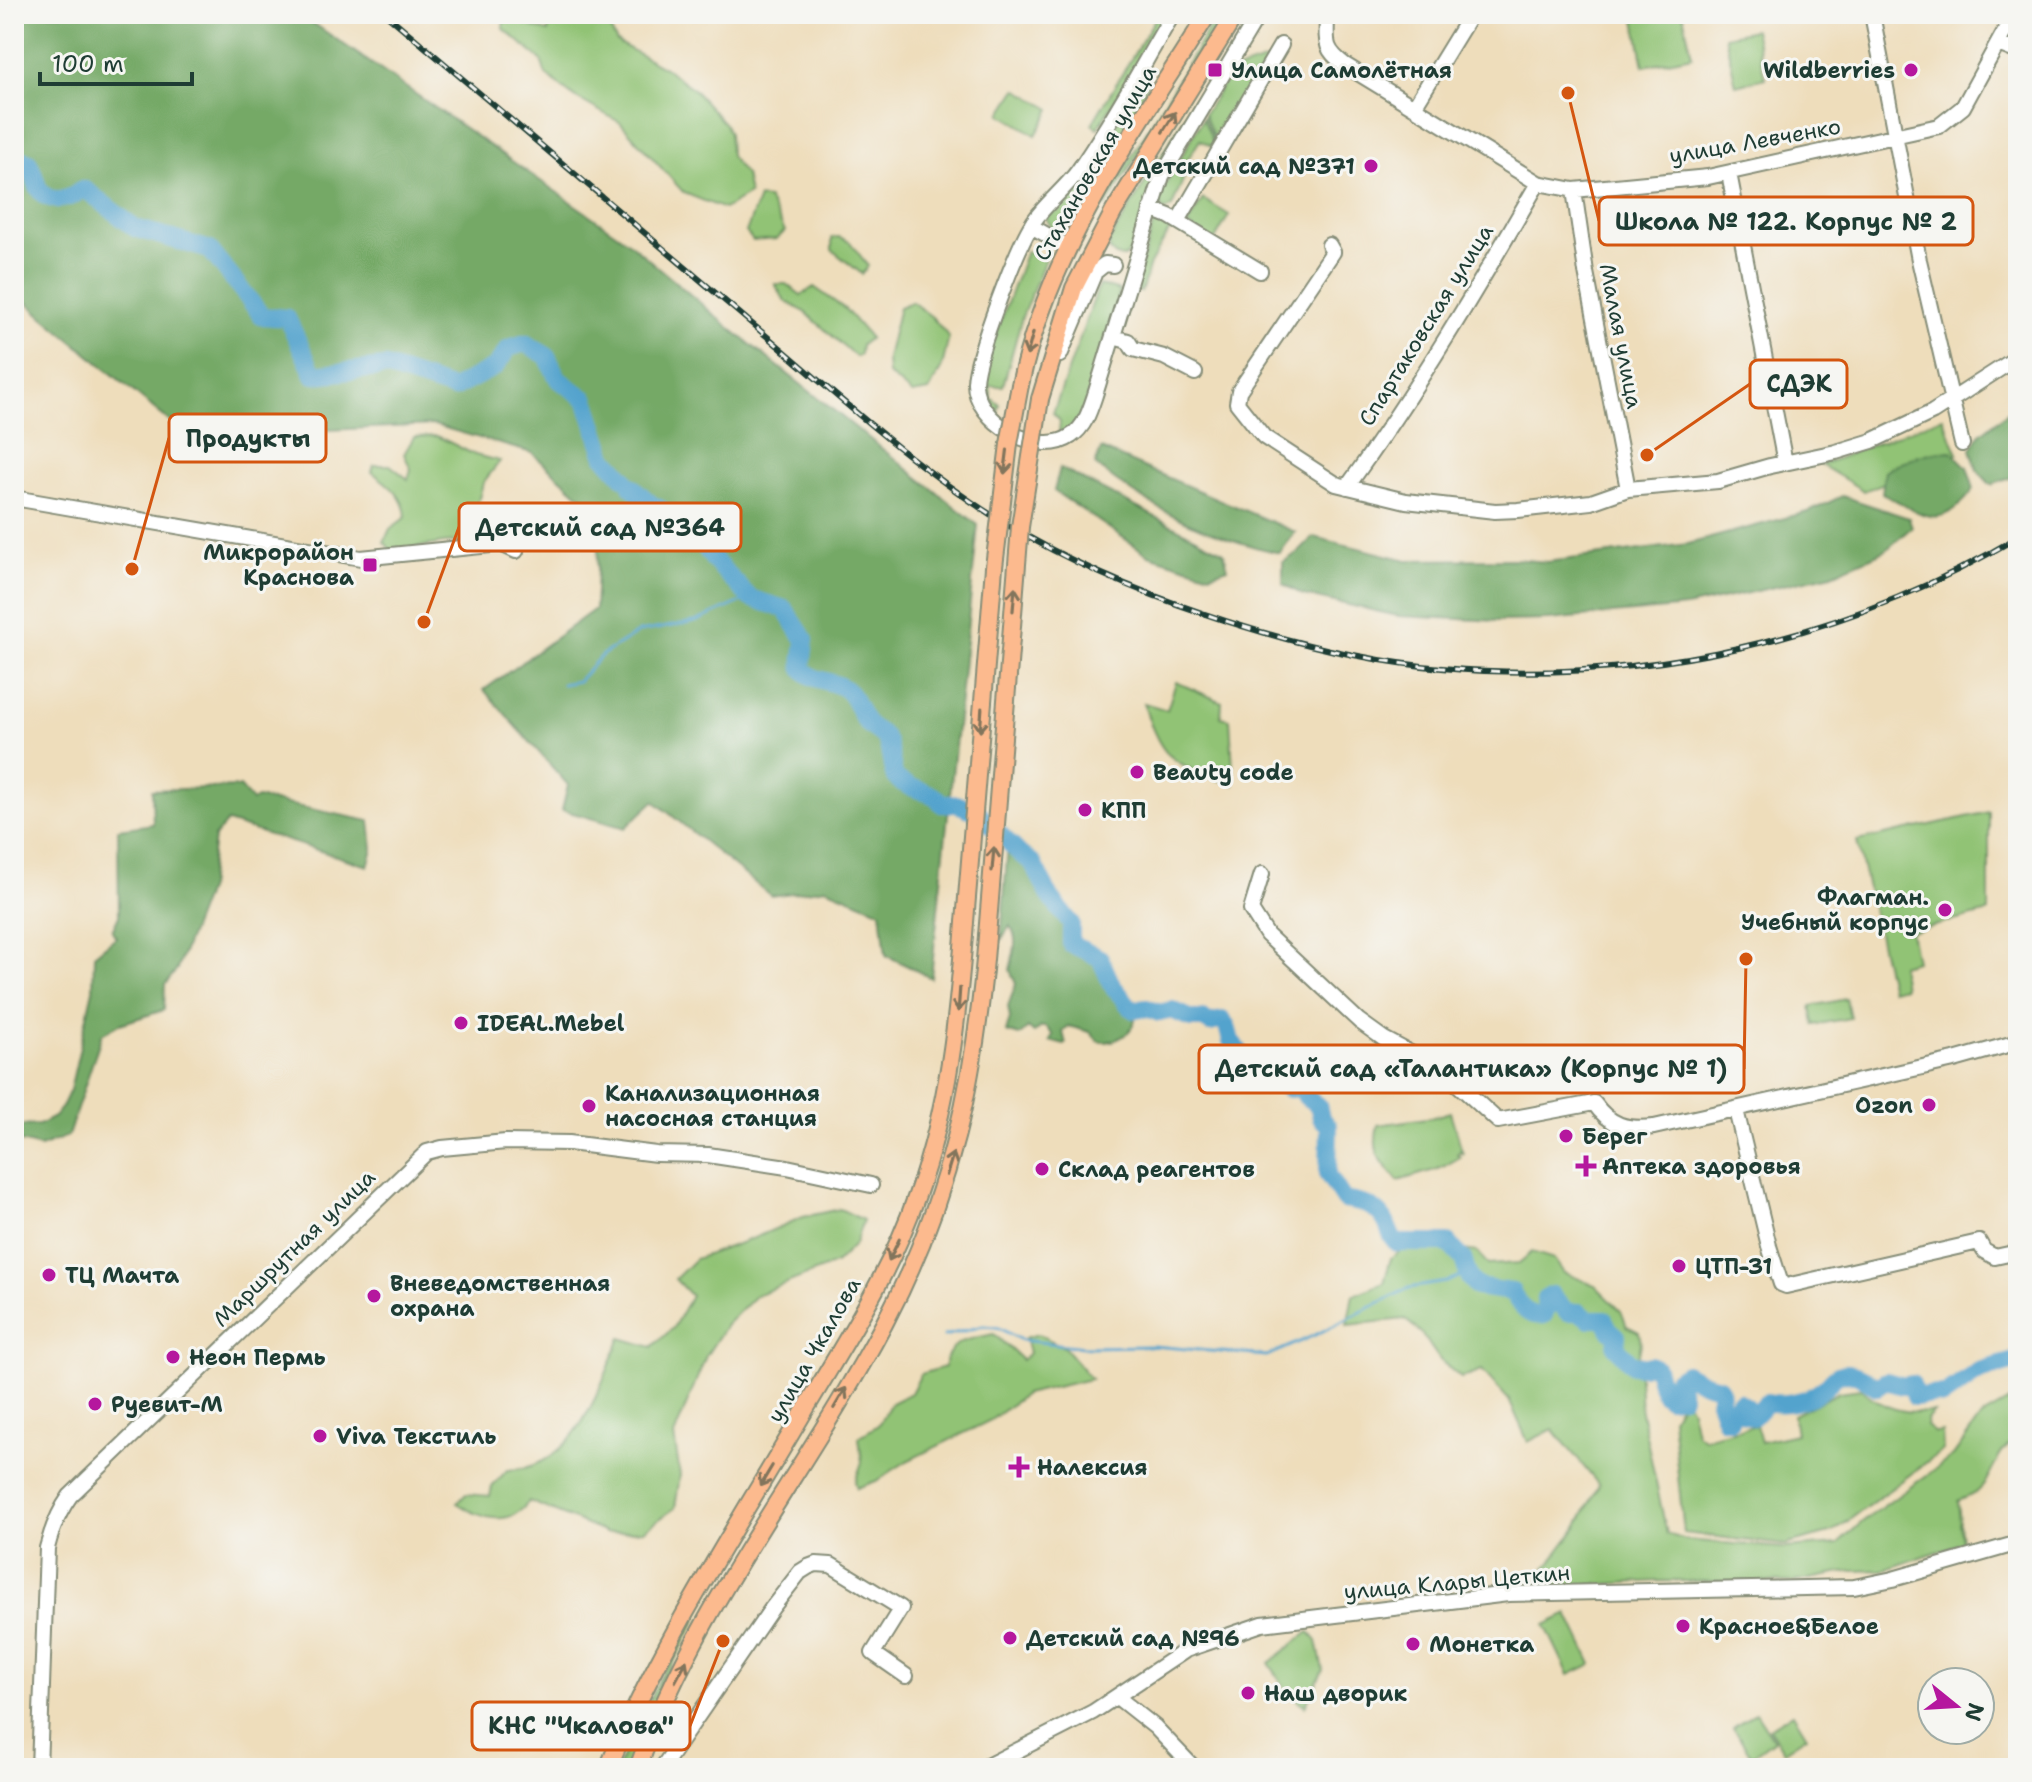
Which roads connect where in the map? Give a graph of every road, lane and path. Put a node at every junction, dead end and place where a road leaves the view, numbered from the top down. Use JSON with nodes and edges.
{"nodes":[{"id":1,"x":1173,"y":14,"type":"edge"},
{"id":2,"x":1208,"y":14,"type":"edge"},
{"id":3,"x":1236,"y":14,"type":"edge"},
{"id":4,"x":1259,"y":14,"type":"edge"},
{"id":5,"x":1320,"y":14,"type":"edge"},
{"id":6,"x":1471,"y":14,"type":"edge"},
{"id":7,"x":1872,"y":14,"type":"edge"},
{"id":8,"x":2014,"y":14,"type":"edge"},
{"id":9,"x":1998,"y":44,"type":"junction"},
{"id":10,"x":1281,"y":45,"type":"dead end"},
{"id":11,"x":2018,"y":52,"type":"edge"},
{"id":12,"x":1414,"y":107,"type":"junction"},
{"id":13,"x":1897,"y":136,"type":"junction"},
{"id":14,"x":1729,"y":173,"type":"junction"},
{"id":15,"x":1538,"y":183,"type":"junction"},
{"id":16,"x":1574,"y":190,"type":"junction"},
{"id":17,"x":1151,"y":209,"type":"junction"},
{"id":18,"x":1178,"y":221,"type":"junction"},
{"id":19,"x":1031,"y":226,"type":"junction"},
{"id":20,"x":1100,"y":237,"type":"junction"},
{"id":21,"x":1329,"y":245,"type":"dead end"},
{"id":22,"x":1068,"y":247,"type":"junction"},
{"id":23,"x":1113,"y":265,"type":"junction"},
{"id":24,"x":1133,"y":271,"type":"junction"},
{"id":25,"x":1260,"y":271,"type":"dead end"},
{"id":26,"x":1113,"y":337,"type":"junction"},
{"id":27,"x":2018,"y":357,"type":"edge"},
{"id":28,"x":1195,"y":373,"type":"dead end"},
{"id":29,"x":1040,"y":399,"type":"junction"},
{"id":30,"x":1951,"y":400,"type":"junction"},
{"id":31,"x":1962,"y":444,"type":"dead end"},
{"id":32,"x":1785,"y":463,"type":"junction"},
{"id":33,"x":1347,"y":487,"type":"junction"},
{"id":34,"x":1628,"y":489,"type":"junction"},
{"id":35,"x":14,"y":498,"type":"edge"},
{"id":36,"x":516,"y":551,"type":"dead end"},
{"id":37,"x":1262,"y":874,"type":"dead end"},
{"id":38,"x":965,"y":922,"type":"joint"},
{"id":39,"x":987,"y":936,"type":"joint"},
{"id":40,"x":2018,"y":1042,"type":"edge"},
{"id":41,"x":1736,"y":1110,"type":"junction"},
{"id":42,"x":871,"y":1185,"type":"dead end"},
{"id":43,"x":2018,"y":1252,"type":"edge"},
{"id":44,"x":2015,"y":1544,"type":"dead end"},
{"id":45,"x":906,"y":1676,"type":"dead end"},
{"id":46,"x":1117,"y":1697,"type":"junction"},
{"id":47,"x":641,"y":1760,"type":"edge"},
{"id":48,"x":39,"y":1768,"type":"edge"},
{"id":49,"x":608,"y":1768,"type":"edge"},
{"id":50,"x":654,"y":1768,"type":"edge"},
{"id":51,"x":662,"y":1768,"type":"edge"},
{"id":52,"x":983,"y":1768,"type":"edge"},
{"id":53,"x":1194,"y":1768,"type":"edge"}],
"edges":[{"from":1,"to":19,"type":"street"},
{"from":2,"to":22,"type":"main road","name":"Стахановская улица"},
{"from":20,"to":3,"type":"main road","name":"Стахановская улица","one_way":true},
{"from":4,"to":17,"type":"street"},
{"from":5,"to":12,"type":"street","name":"улица Левченко"},
{"from":6,"to":12,"type":"street"},
{"from":7,"to":13,"type":"street"},
{"from":8,"to":9,"type":"street","name":"улица Левченко"},
{"from":9,"to":11,"type":"street"},
{"from":9,"to":13,"type":"street","name":"улица Левченко"},
{"from":10,"to":18,"type":"street"},
{"from":12,"to":15,"type":"street","name":"улица Левченко"},
{"from":13,"to":14,"type":"street","name":"улица Левченко"},
{"from":13,"to":30,"type":"street"},
{"from":14,"to":16,"type":"street","name":"улица Левченко"},
{"from":14,"to":32,"type":"street"},
{"from":15,"to":16,"type":"street","name":"улица Левченко"},
{"from":15,"to":33,"type":"street","name":"Спартаковская улица"},
{"from":16,"to":34,"type":"street","name":"Малая улица"},
{"from":17,"to":18,"type":"street"},
{"from":17,"to":24,"type":"street"},
{"from":18,"to":25,"type":"street"},
{"from":19,"to":22,"type":"street"},
{"from":19,"to":26,"type":"street"},
{"from":20,"to":23,"type":"street"},
{"from":20,"to":29,"type":"main road","name":"Стахановская улица"},
{"from":21,"to":33,"type":"street"},
{"from":22,"to":38,"type":"main road","name":"Стахановская улица","one_way":true,"bridge":true},
{"from":23,"to":24,"type":"street"},
{"from":23,"to":29,"type":"street"},
{"from":24,"to":26,"type":"street"},
{"from":26,"to":28,"type":"street"},
{"from":27,"to":30,"type":"street"},
{"from":39,"to":29,"type":"main road","name":"Стахановская улица","one_way":true,"bridge":true},
{"from":30,"to":31,"type":"street"},
{"from":30,"to":32,"type":"street"},
{"from":32,"to":34,"type":"street"},
{"from":33,"to":34,"type":"street"},
{"from":35,"to":36,"type":"street"},
{"from":37,"to":41,"type":"street"},
{"from":38,"to":49,"type":"main road","name":"улица Чкалова","one_way":true},
{"from":47,"to":39,"type":"main road","name":"улица Чкалова","one_way":true},
{"from":40,"to":41,"type":"street"},
{"from":41,"to":43,"type":"street"},
{"from":42,"to":48,"type":"street","name":"Маршрутная улица"},
{"from":44,"to":46,"type":"street","name":"улица Клары Цеткин"},
{"from":45,"to":51,"type":"street"},
{"from":46,"to":52,"type":"street","name":"улица Клары Цеткин"},
{"from":46,"to":53,"type":"street"},
{"from":47,"to":50,"type":"street"}]}
